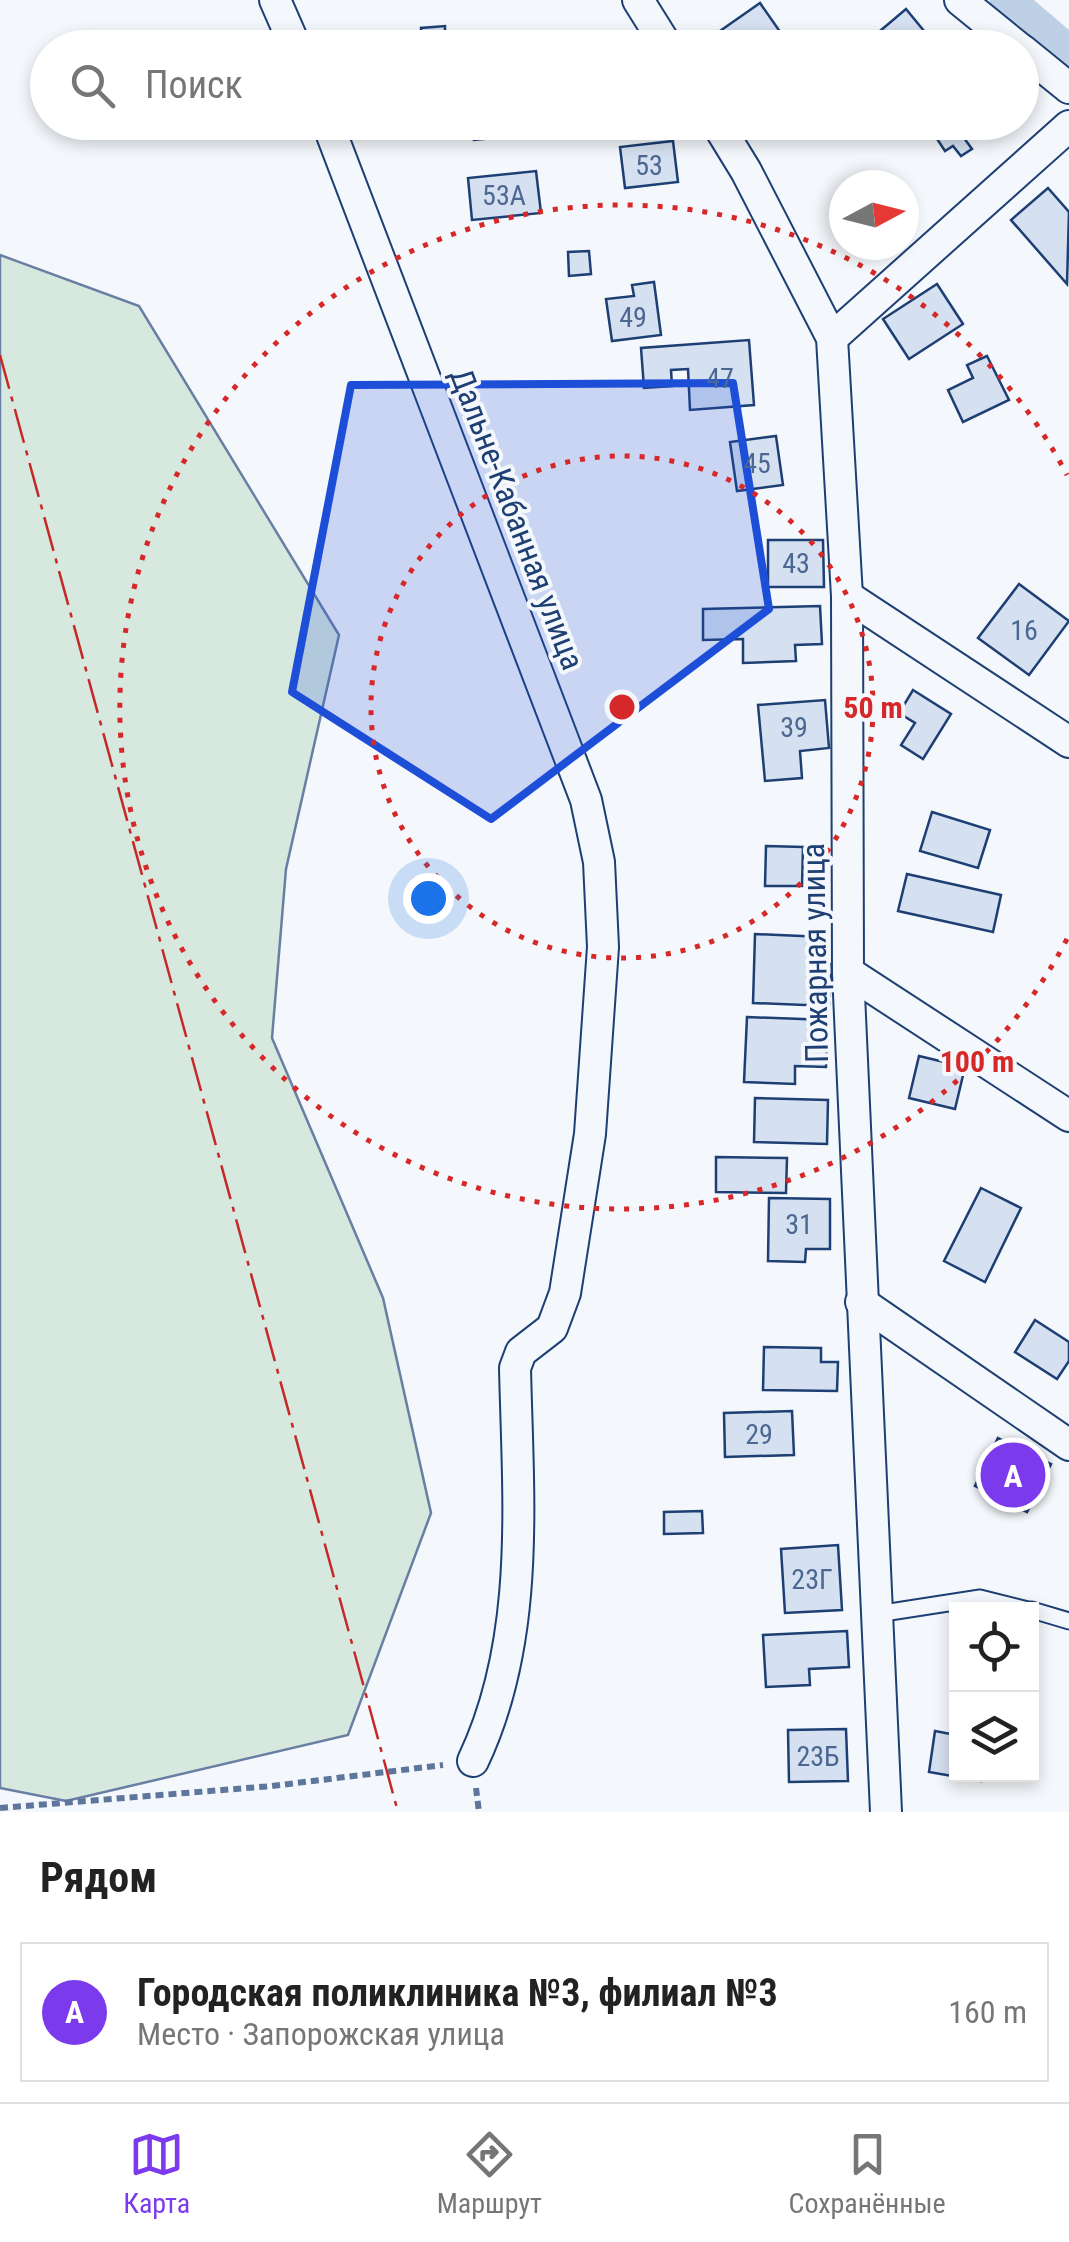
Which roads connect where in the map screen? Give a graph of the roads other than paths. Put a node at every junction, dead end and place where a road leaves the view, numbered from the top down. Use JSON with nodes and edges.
{"nodes":[{"id":1,"x":276,"y":0,"type":"edge"},
{"id":2,"x":638,"y":0,"type":"edge"},
{"id":3,"x":960,"y":0,"type":"edge"},
{"id":4,"x":288,"y":30,"type":"edge"},
{"id":5,"x":657,"y":30,"type":"edge"},
{"id":6,"x":997,"y":30,"type":"edge"},
{"id":7,"x":1039,"y":64,"type":"edge"},
{"id":8,"x":1069,"y":88,"type":"edge"},
{"id":9,"x":1069,"y":126,"type":"edge"},
{"id":10,"x":334,"y":140,"type":"edge"},
{"id":11,"x":727,"y":140,"type":"edge"},
{"id":12,"x":832,"y":338,"type":"junction"},
{"id":13,"x":847,"y":596,"type":"junction"},
{"id":14,"x":1069,"y":742,"type":"edge"},
{"id":15,"x":848,"y":972,"type":"junction"},
{"id":16,"x":1069,"y":1116,"type":"edge"},
{"id":17,"x":861,"y":1302,"type":"junction"},
{"id":18,"x":1069,"y":1445,"type":"edge"},
{"id":19,"x":954,"y":1602,"type":"edge"},
{"id":20,"x":997,"y":1602,"type":"edge"},
{"id":21,"x":949,"y":1603,"type":"edge"},
{"id":22,"x":1039,"y":1613,"type":"edge"},
{"id":23,"x":876,"y":1614,"type":"junction"},
{"id":24,"x":1069,"y":1621,"type":"edge"},
{"id":25,"x":473,"y":1761,"type":"road end"},
{"id":26,"x":886,"y":1812,"type":"edge"}],
"edges":[{"from":1,"to":4,"type":"street"},
{"from":2,"to":5,"type":"street"},
{"from":3,"to":6,"type":"street"},
{"from":7,"to":8,"type":"street"},
{"from":9,"to":12,"type":"street"},
{"from":10,"to":25,"type":"street","name":"Дальне-Кабанная улица"},
{"from":11,"to":12,"type":"street","name":"Пожарная улица"},
{"from":12,"to":13,"type":"street","name":"Пожарная улица"},
{"from":13,"to":14,"type":"street"},
{"from":13,"to":15,"type":"street","name":"Пожарная улица"},
{"from":15,"to":16,"type":"street"},
{"from":15,"to":17,"type":"street","name":"Пожарная улица"},
{"from":17,"to":18,"type":"street"},
{"from":17,"to":23,"type":"street","name":"Пожарная улица"},
{"from":19,"to":20,"type":"lane"},
{"from":21,"to":23,"type":"lane"},
{"from":22,"to":24,"type":"lane"},
{"from":23,"to":26,"type":"street","name":"Пожарная улица"}]}
